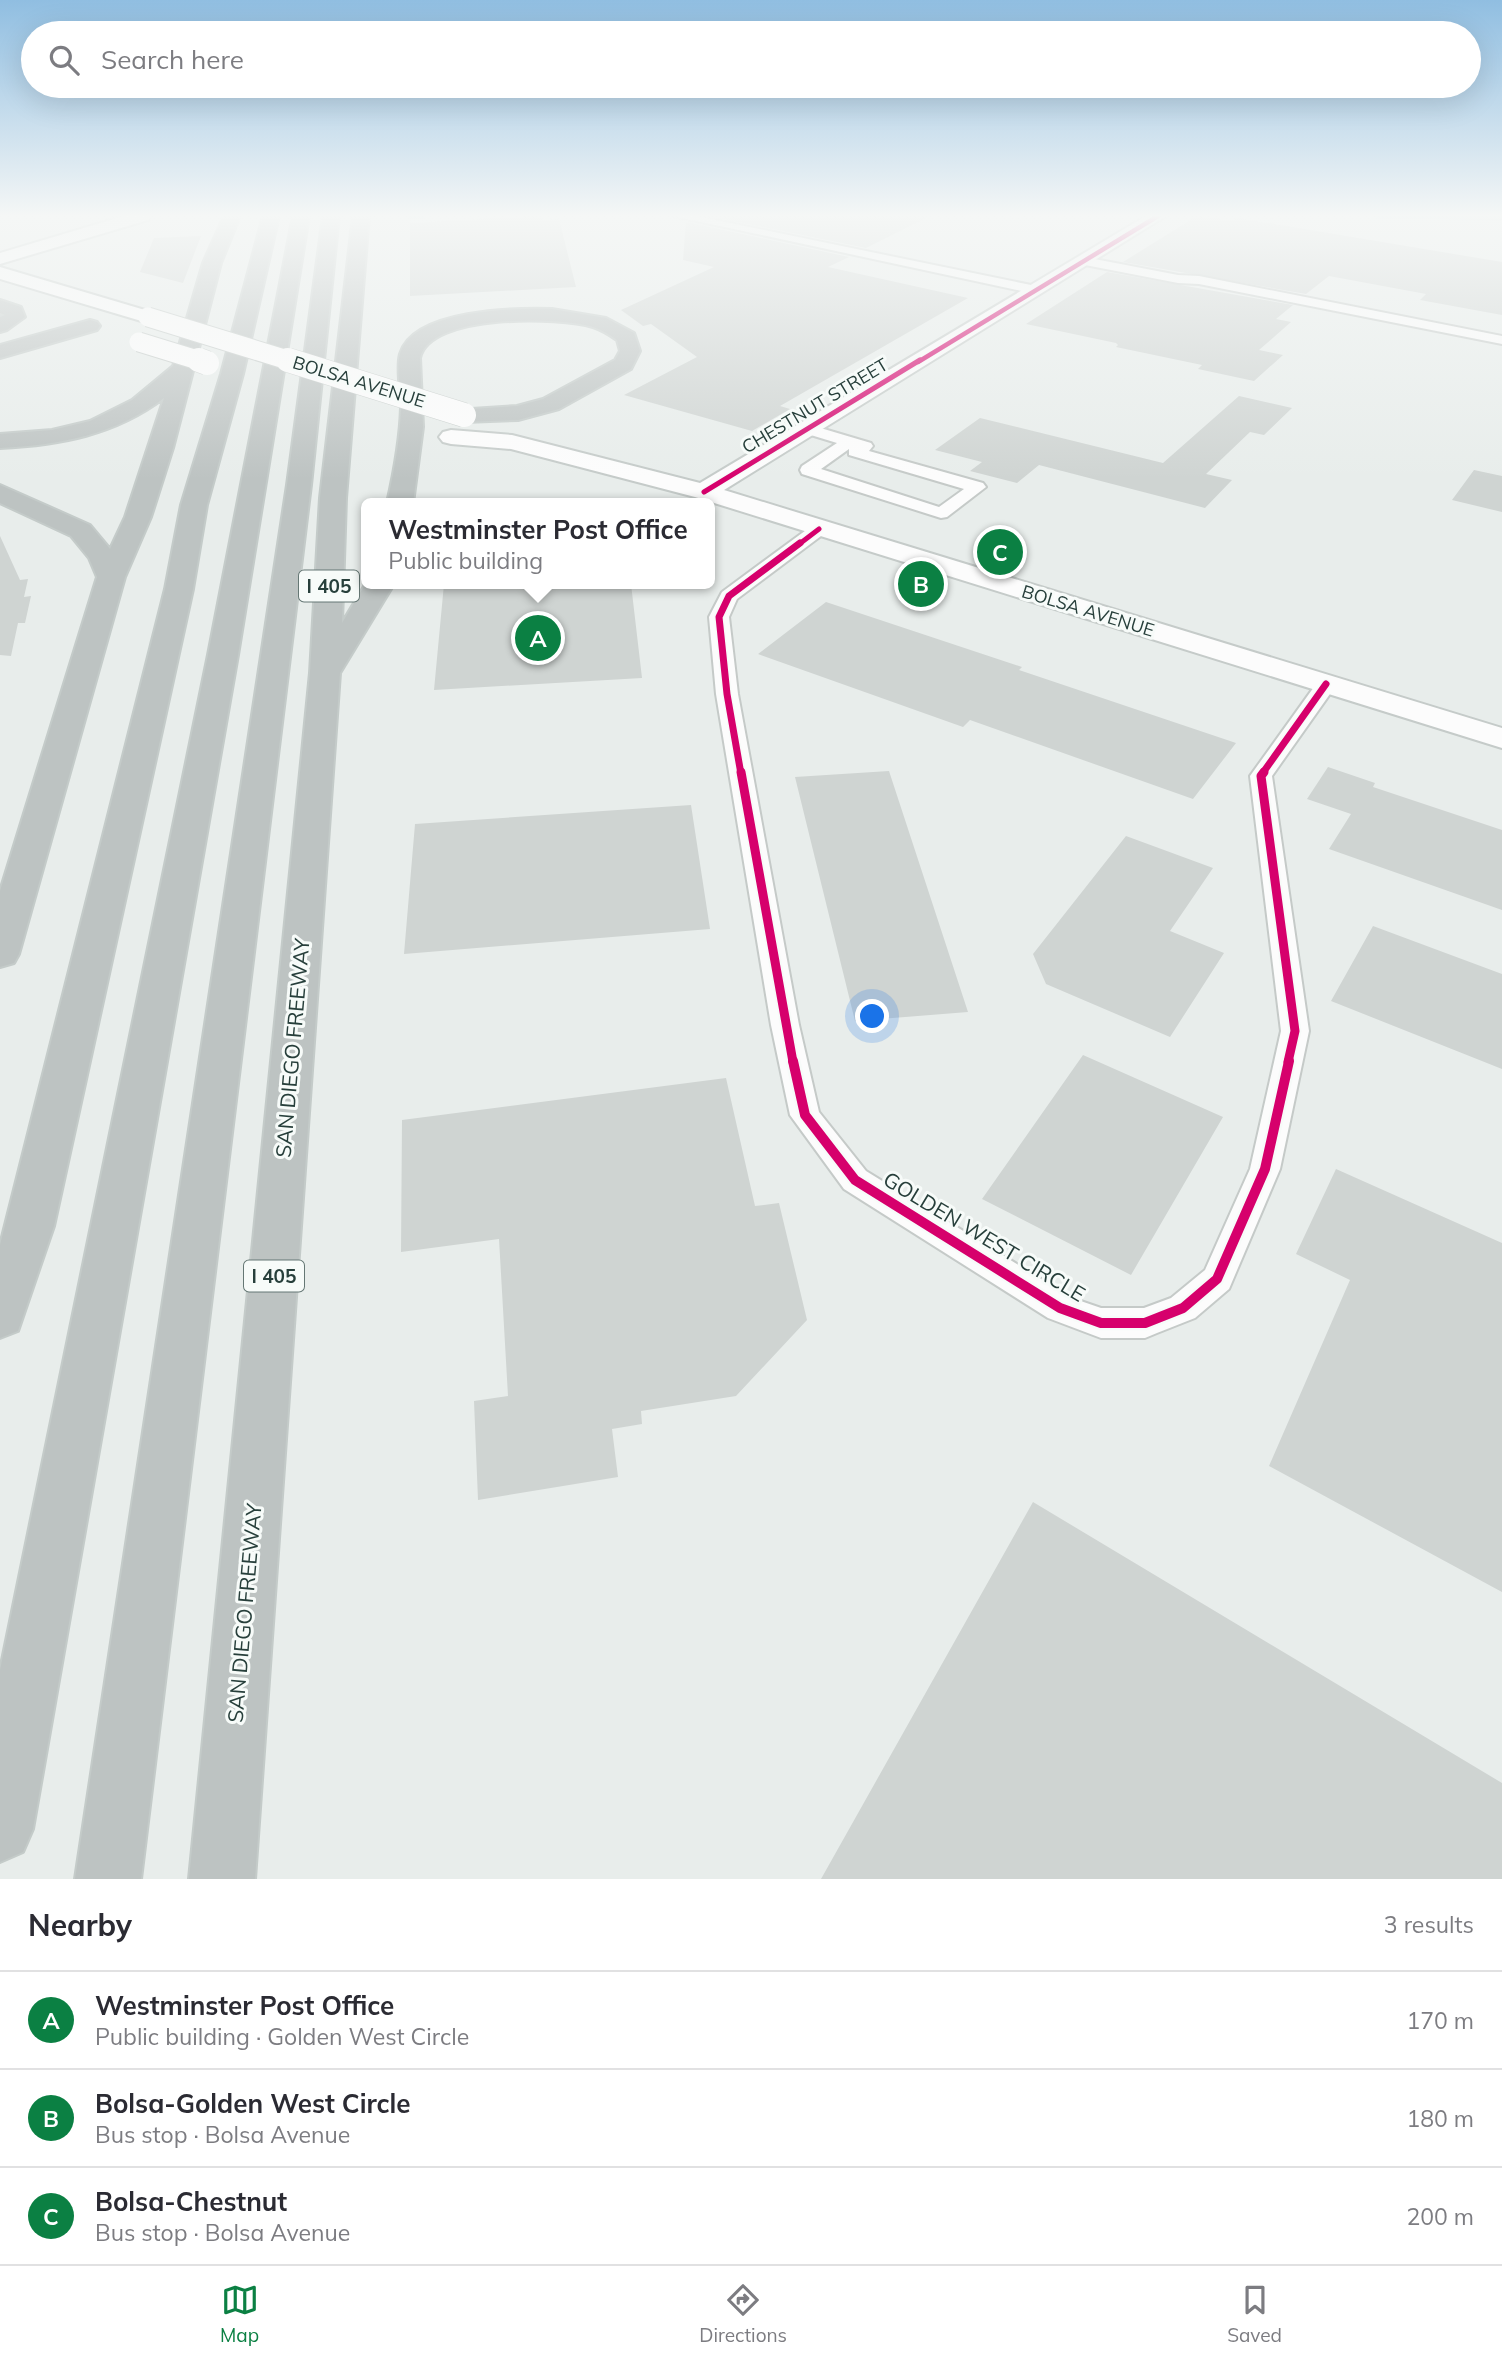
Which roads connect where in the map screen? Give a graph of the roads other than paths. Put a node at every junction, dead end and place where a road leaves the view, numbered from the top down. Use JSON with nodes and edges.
{"nodes":[{"id":1,"x":23,"y":304,"type":"edge"},
{"id":2,"x":103,"y":304,"type":"edge"},
{"id":3,"x":200,"y":304,"type":"edge"},
{"id":4,"x":259,"y":304,"type":"edge"},
{"id":5,"x":277,"y":304,"type":"edge"},
{"id":6,"x":321,"y":304,"type":"edge"},
{"id":7,"x":352,"y":304,"type":"edge"},
{"id":8,"x":1013,"y":304,"type":"edge"},
{"id":9,"x":1319,"y":304,"type":"edge"},
{"id":10,"x":0,"y":306,"type":"edge"},
{"id":11,"x":0,"y":326,"type":"edge"},
{"id":12,"x":90,"y":326,"type":"junction"},
{"id":13,"x":1502,"y":340,"type":"edge"},
{"id":14,"x":0,"y":352,"type":"edge"},
{"id":15,"x":180,"y":371,"type":"junction"},
{"id":16,"x":360,"y":409,"type":"dead end"},
{"id":17,"x":464,"y":415,"type":"junction"},
{"id":18,"x":386,"y":417,"type":"dead end"},
{"id":19,"x":807,"y":429,"type":"junction"},
{"id":20,"x":0,"y":441,"type":"edge"},
{"id":21,"x":850,"y":441,"type":"junction"},
{"id":22,"x":512,"y":442,"type":"junction"},
{"id":23,"x":704,"y":492,"type":"junction"},
{"id":24,"x":0,"y":493,"type":"edge"},
{"id":25,"x":333,"y":498,"type":"junction"},
{"id":26,"x":401,"y":498,"type":"edge"},
{"id":27,"x":819,"y":529,"type":"junction"},
{"id":28,"x":111,"y":577,"type":"junction"},
{"id":29,"x":283,"y":585,"type":"junction"},
{"id":30,"x":377,"y":589,"type":"edge"},
{"id":31,"x":325,"y":673,"type":"junction"},
{"id":32,"x":1326,"y":684,"type":"junction"},
{"id":33,"x":1502,"y":738,"type":"edge"},
{"id":34,"x":0,"y":954,"type":"edge"},
{"id":35,"x":0,"y":1315,"type":"edge"},
{"id":36,"x":0,"y":1829,"type":"edge"},
{"id":37,"x":108,"y":1879,"type":"edge"},
{"id":38,"x":222,"y":1879,"type":"edge"}],
"edges":[{"from":1,"to":12,"type":"main road","name":"BOLSA AVENUE"},
{"from":2,"to":17,"type":"main road","name":"BOLSA AVENUE","bridge":true},
{"from":3,"to":15,"type":"highway"},
{"from":4,"to":35,"type":"highway"},
{"from":5,"to":36,"type":"highway"},
{"from":6,"to":29,"type":"highway"},
{"from":7,"to":25,"type":"highway","name":"SAN DIEGO FREEWAY","number":"I 405"},
{"from":8,"to":19,"type":"main road","name":"CHESTNUT STREET"},
{"from":9,"to":13,"type":"street"},
{"from":10,"to":11,"type":"highway"},
{"from":12,"to":14,"type":"highway"},
{"from":12,"to":16,"type":"main road","name":"BOLSA AVENUE","bridge":true},
{"from":15,"to":20,"type":"highway"},
{"from":15,"to":28,"type":"highway"},
{"from":17,"to":22,"type":"main road","name":"BOLSA AVENUE"},
{"from":17,"to":26,"type":"highway"},
{"from":18,"to":22,"type":"main road","name":"BOLSA AVENUE"},
{"from":19,"to":21,"type":"street"},
{"from":19,"to":23,"type":"main road","name":"CHESTNUT STREET"},
{"from":21,"to":21,"type":"street"},
{"from":22,"to":23,"type":"main road","name":"BOLSA AVENUE"},
{"from":23,"to":27,"type":"main road","name":"BOLSA AVENUE"},
{"from":24,"to":28,"type":"highway"},
{"from":25,"to":29,"type":"highway"},
{"from":25,"to":31,"type":"highway","name":"SAN DIEGO FREEWAY","number":"I 405"},
{"from":27,"to":32,"type":"main road","name":"BOLSA AVENUE"},
{"from":27,"to":32,"type":"street","name":"GOLDEN WEST CIRCLE"},
{"from":28,"to":34,"type":"highway"},
{"from":29,"to":37,"type":"highway"},
{"from":30,"to":31,"type":"highway"},
{"from":31,"to":38,"type":"highway","name":"SAN DIEGO FREEWAY","number":"I 405"},
{"from":32,"to":33,"type":"main road","name":"BOLSA AVENUE"}]}
